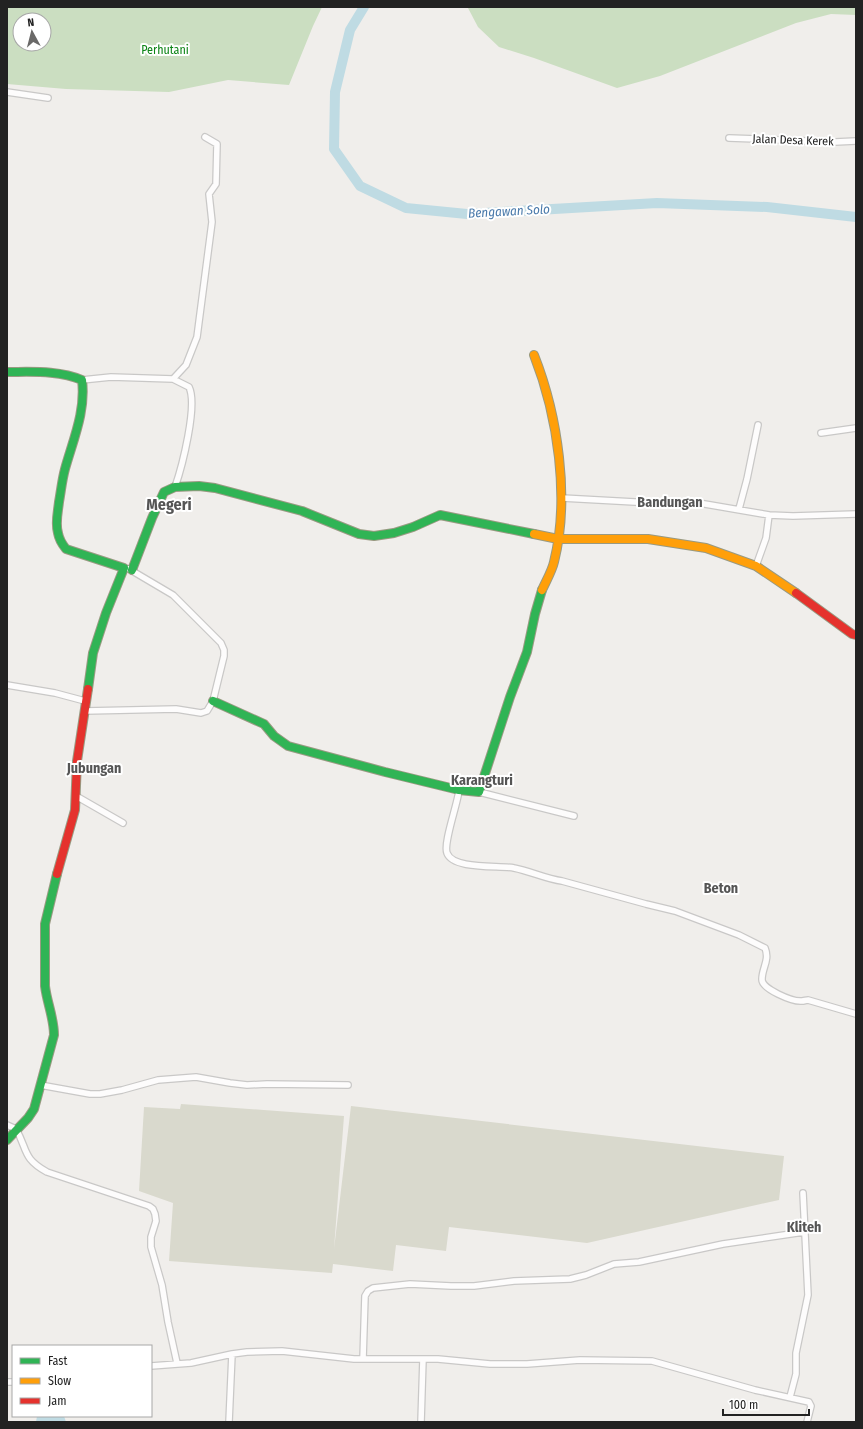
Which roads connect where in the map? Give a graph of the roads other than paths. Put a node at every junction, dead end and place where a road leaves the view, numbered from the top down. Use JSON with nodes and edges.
{"nodes":[{"id":1,"x":7,"y":92,"type":"edge"},
{"id":2,"x":48,"y":98,"type":"dead end"},
{"id":3,"x":205,"y":137,"type":"dead end"},
{"id":4,"x":729,"y":138,"type":"dead end"},
{"id":5,"x":856,"y":141,"type":"edge"},
{"id":6,"x":534,"y":354,"type":"dead end"},
{"id":7,"x":7,"y":372,"type":"edge"},
{"id":8,"x":173,"y":379,"type":"junction"},
{"id":9,"x":82,"y":380,"type":"junction"},
{"id":10,"x":758,"y":425,"type":"dead end"},
{"id":11,"x":856,"y":428,"type":"edge"},
{"id":12,"x":821,"y":433,"type":"dead end"},
{"id":13,"x":175,"y":487,"type":"junction"},
{"id":14,"x":562,"y":498,"type":"junction"},
{"id":15,"x":739,"y":509,"type":"junction"},
{"id":16,"x":856,"y":514,"type":"edge"},
{"id":17,"x":769,"y":515,"type":"junction"},
{"id":18,"x":558,"y":539,"type":"junction"},
{"id":19,"x":756,"y":566,"type":"junction"},
{"id":20,"x":128,"y":569,"type":"junction"},
{"id":21,"x":856,"y":635,"type":"edge"},
{"id":22,"x":7,"y":685,"type":"edge"},
{"id":23,"x":86,"y":701,"type":"junction"},
{"id":24,"x":213,"y":701,"type":"junction"},
{"id":25,"x":84,"y":711,"type":"junction"},
{"id":26,"x":459,"y":790,"type":"junction"},
{"id":27,"x":478,"y":792,"type":"junction"},
{"id":28,"x":76,"y":796,"type":"junction"},
{"id":29,"x":574,"y":816,"type":"dead end"},
{"id":30,"x":123,"y":823,"type":"dead end"},
{"id":31,"x":856,"y":1014,"type":"edge"},
{"id":32,"x":348,"y":1085,"type":"dead end"},
{"id":33,"x":40,"y":1086,"type":"junction"},
{"id":34,"x":7,"y":1125,"type":"edge"},
{"id":35,"x":16,"y":1129,"type":"junction"},
{"id":36,"x":7,"y":1140,"type":"edge"},
{"id":37,"x":803,"y":1193,"type":"dead end"},
{"id":38,"x":804,"y":1232,"type":"junction"},
{"id":39,"x":232,"y":1354,"type":"junction"},
{"id":40,"x":363,"y":1359,"type":"junction"},
{"id":41,"x":424,"y":1359,"type":"junction"},
{"id":42,"x":177,"y":1363,"type":"junction"},
{"id":43,"x":152,"y":1366,"type":"edge"},
{"id":44,"x":790,"y":1397,"type":"junction"},
{"id":45,"x":229,"y":1422,"type":"edge"},
{"id":46,"x":421,"y":1422,"type":"edge"},
{"id":47,"x":808,"y":1422,"type":"edge"}],
"edges":[{"from":1,"to":2,"type":"street"},
{"from":3,"to":8,"type":"street"},
{"from":4,"to":5,"type":"street","name":"Jalan Desa Kerek"},
{"from":6,"to":14,"type":"street"},
{"from":7,"to":9,"type":"street"},
{"from":8,"to":9,"type":"street"},
{"from":8,"to":13,"type":"street"},
{"from":9,"to":20,"type":"street"},
{"from":10,"to":15,"type":"street"},
{"from":11,"to":12,"type":"street"},
{"from":13,"to":18,"type":"street"},
{"from":13,"to":20,"type":"street"},
{"from":14,"to":15,"type":"street"},
{"from":14,"to":18,"type":"street"},
{"from":15,"to":17,"type":"street"},
{"from":16,"to":17,"type":"street"},
{"from":17,"to":19,"type":"street"},
{"from":18,"to":19,"type":"street"},
{"from":18,"to":27,"type":"street"},
{"from":19,"to":21,"type":"street"},
{"from":20,"to":23,"type":"street"},
{"from":20,"to":24,"type":"street"},
{"from":22,"to":23,"type":"street"},
{"from":23,"to":25,"type":"street"},
{"from":24,"to":25,"type":"street"},
{"from":24,"to":26,"type":"street"},
{"from":25,"to":28,"type":"street"},
{"from":26,"to":27,"type":"street"},
{"from":26,"to":31,"type":"street"},
{"from":27,"to":29,"type":"street"},
{"from":28,"to":30,"type":"street"},
{"from":28,"to":33,"type":"street"},
{"from":32,"to":33,"type":"street"},
{"from":33,"to":35,"type":"street"},
{"from":34,"to":35,"type":"street"},
{"from":35,"to":36,"type":"street"},
{"from":35,"to":42,"type":"street"},
{"from":37,"to":38,"type":"street"},
{"from":38,"to":40,"type":"street"},
{"from":38,"to":44,"type":"street"},
{"from":39,"to":40,"type":"street"},
{"from":39,"to":42,"type":"street"},
{"from":39,"to":45,"type":"street"},
{"from":40,"to":41,"type":"street"},
{"from":41,"to":44,"type":"street"},
{"from":41,"to":46,"type":"street"},
{"from":42,"to":43,"type":"street"},
{"from":44,"to":47,"type":"street"}]}
